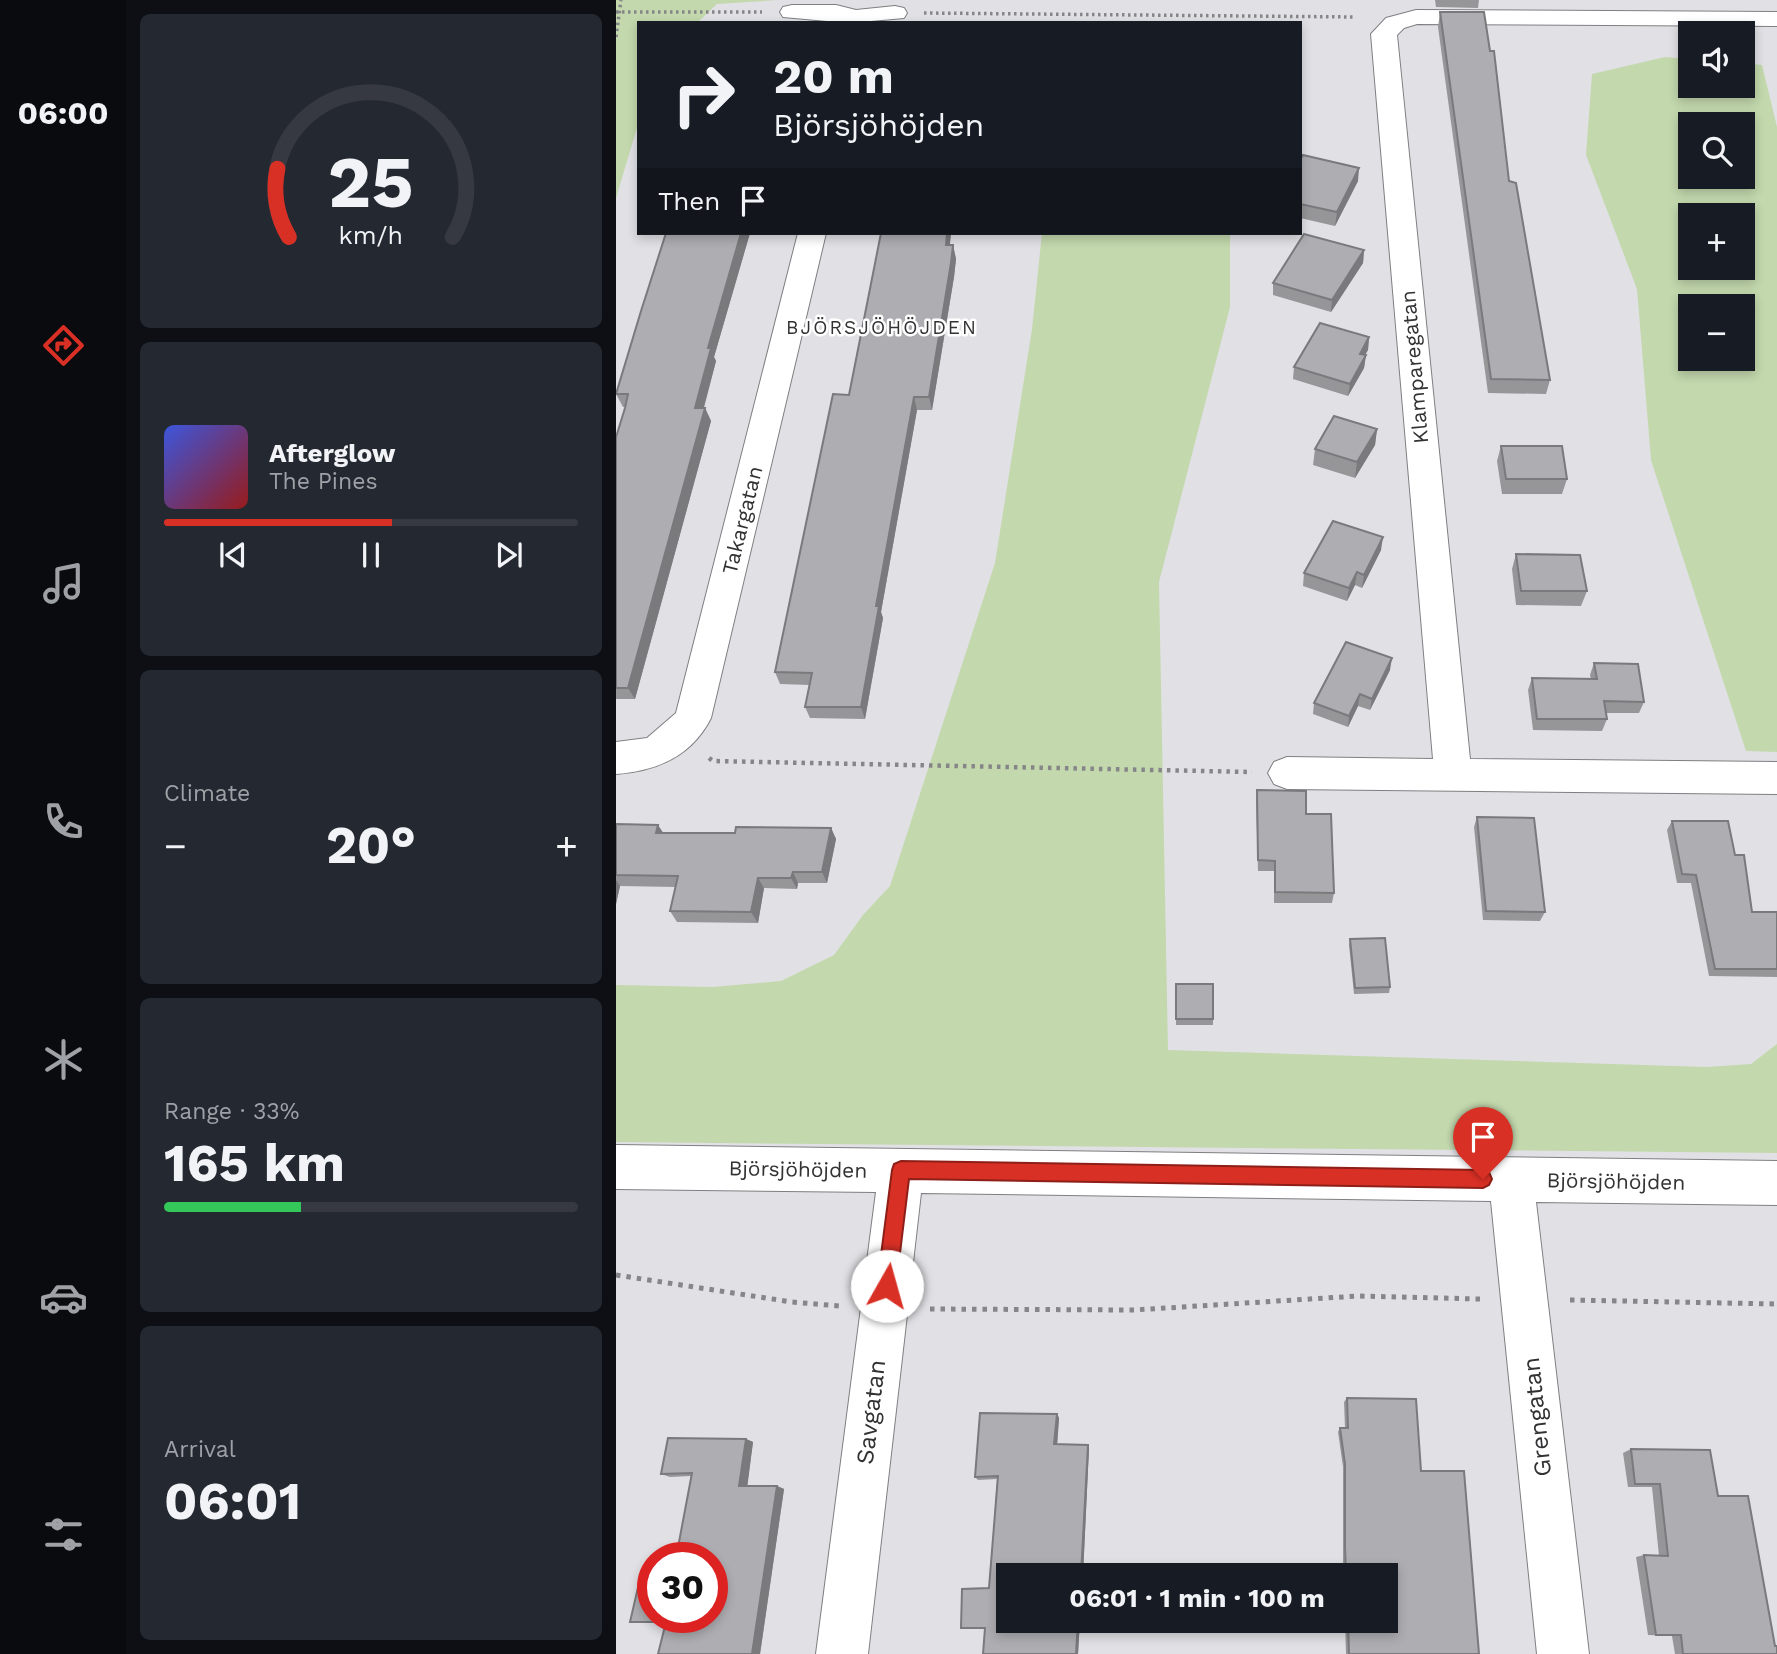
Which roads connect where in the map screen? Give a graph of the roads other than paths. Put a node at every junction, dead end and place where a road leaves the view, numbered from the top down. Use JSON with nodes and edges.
{"nodes":[{"id":1,"x":792,"y":12,"type":"road end"},
{"id":2,"x":895,"y":13,"type":"road end"},
{"id":3,"x":1363,"y":17,"type":"road end"},
{"id":4,"x":1777,"y":19,"type":"edge"},
{"id":5,"x":859,"y":20,"type":"edge"},
{"id":6,"x":1395,"y":23,"type":"junction"},
{"id":7,"x":812,"y":235,"type":"edge"},
{"id":8,"x":616,"y":758,"type":"edge"},
{"id":9,"x":1287,"y":773,"type":"road end"},
{"id":10,"x":1453,"y":774,"type":"junction"},
{"id":11,"x":1777,"y":778,"type":"edge"},
{"id":12,"x":616,"y":1167,"type":"edge"},
{"id":13,"x":901,"y":1170,"type":"junction"},
{"id":14,"x":1511,"y":1179,"type":"junction"},
{"id":15,"x":1777,"y":1183,"type":"edge"},
{"id":16,"x":842,"y":1654,"type":"edge"},
{"id":17,"x":1563,"y":1654,"type":"edge"}],
"edges":[{"from":1,"to":5,"type":"street"},
{"from":2,"to":5,"type":"street"},
{"from":3,"to":6,"type":"street"},
{"from":4,"to":6,"type":"street"},
{"from":6,"to":10,"type":"street","name":"Klamparegatan"},
{"from":7,"to":8,"type":"street","name":"Takargatan"},
{"from":9,"to":10,"type":"street"},
{"from":10,"to":11,"type":"street"},
{"from":12,"to":13,"type":"street","name":"Björsjöhöjden"},
{"from":13,"to":14,"type":"street","name":"Björsjöhöjden"},
{"from":13,"to":16,"type":"street","name":"Savgatan"},
{"from":14,"to":15,"type":"street","name":"Björsjöhöjden"},
{"from":14,"to":17,"type":"street","name":"Grengatan"}]}
